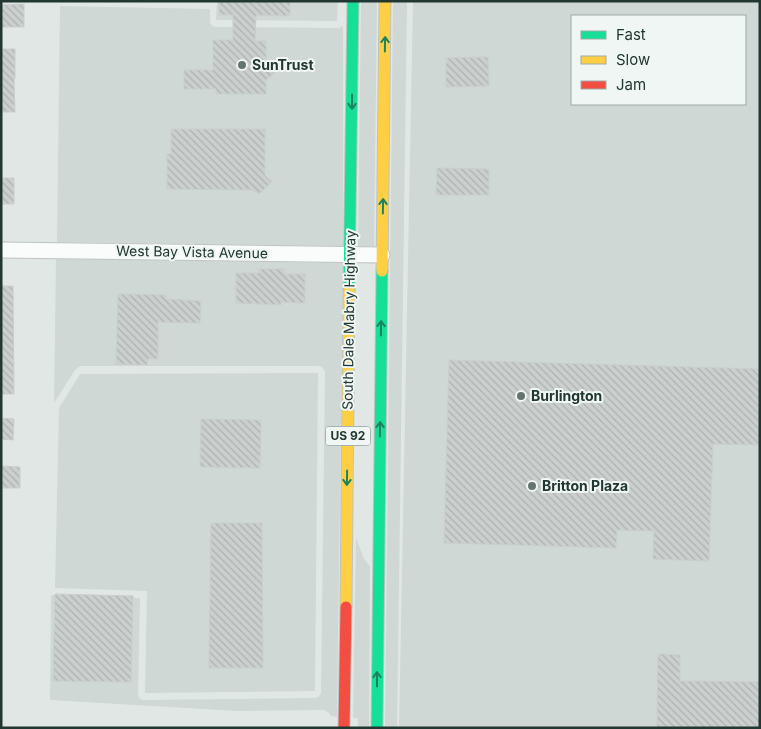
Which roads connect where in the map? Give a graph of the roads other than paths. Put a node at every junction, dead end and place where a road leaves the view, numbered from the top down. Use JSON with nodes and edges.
{"nodes":[{"id":1,"x":353,"y":1,"type":"edge"},
{"id":2,"x":385,"y":1,"type":"edge"},
{"id":3,"x":1,"y":250,"type":"edge"},
{"id":4,"x":350,"y":254,"type":"junction"},
{"id":5,"x":382,"y":255,"type":"junction"},
{"id":6,"x":348,"y":418,"type":"junction"},
{"id":7,"x":359,"y":462,"type":"dead end"},
{"id":8,"x":367,"y":546,"type":"dead end"},
{"id":9,"x":378,"y":562,"type":"junction"},
{"id":10,"x":344,"y":728,"type":"edge"},
{"id":11,"x":377,"y":728,"type":"edge"}],
"edges":[{"from":1,"to":4,"type":"main road","name":"South Dale Mabry Highway","number":"US 92","one_way":true},
{"from":5,"to":2,"type":"main road","number":"US 92","one_way":true},
{"from":3,"to":4,"type":"street","name":"West Bay Vista Avenue"},
{"from":4,"to":5,"type":"street","name":"West Bay Vista Avenue"},
{"from":4,"to":6,"type":"main road","name":"South Dale Mabry Highway","number":"US 92"},
{"from":9,"to":5,"type":"main road","number":"US 92","one_way":true},
{"from":6,"to":7,"type":"main road"},
{"from":6,"to":10,"type":"main road","name":"South Dale Mabry Highway","number":"US 92","one_way":true},
{"from":8,"to":9,"type":"main road"},
{"from":11,"to":9,"type":"main road","number":"US 92","one_way":true}]}
